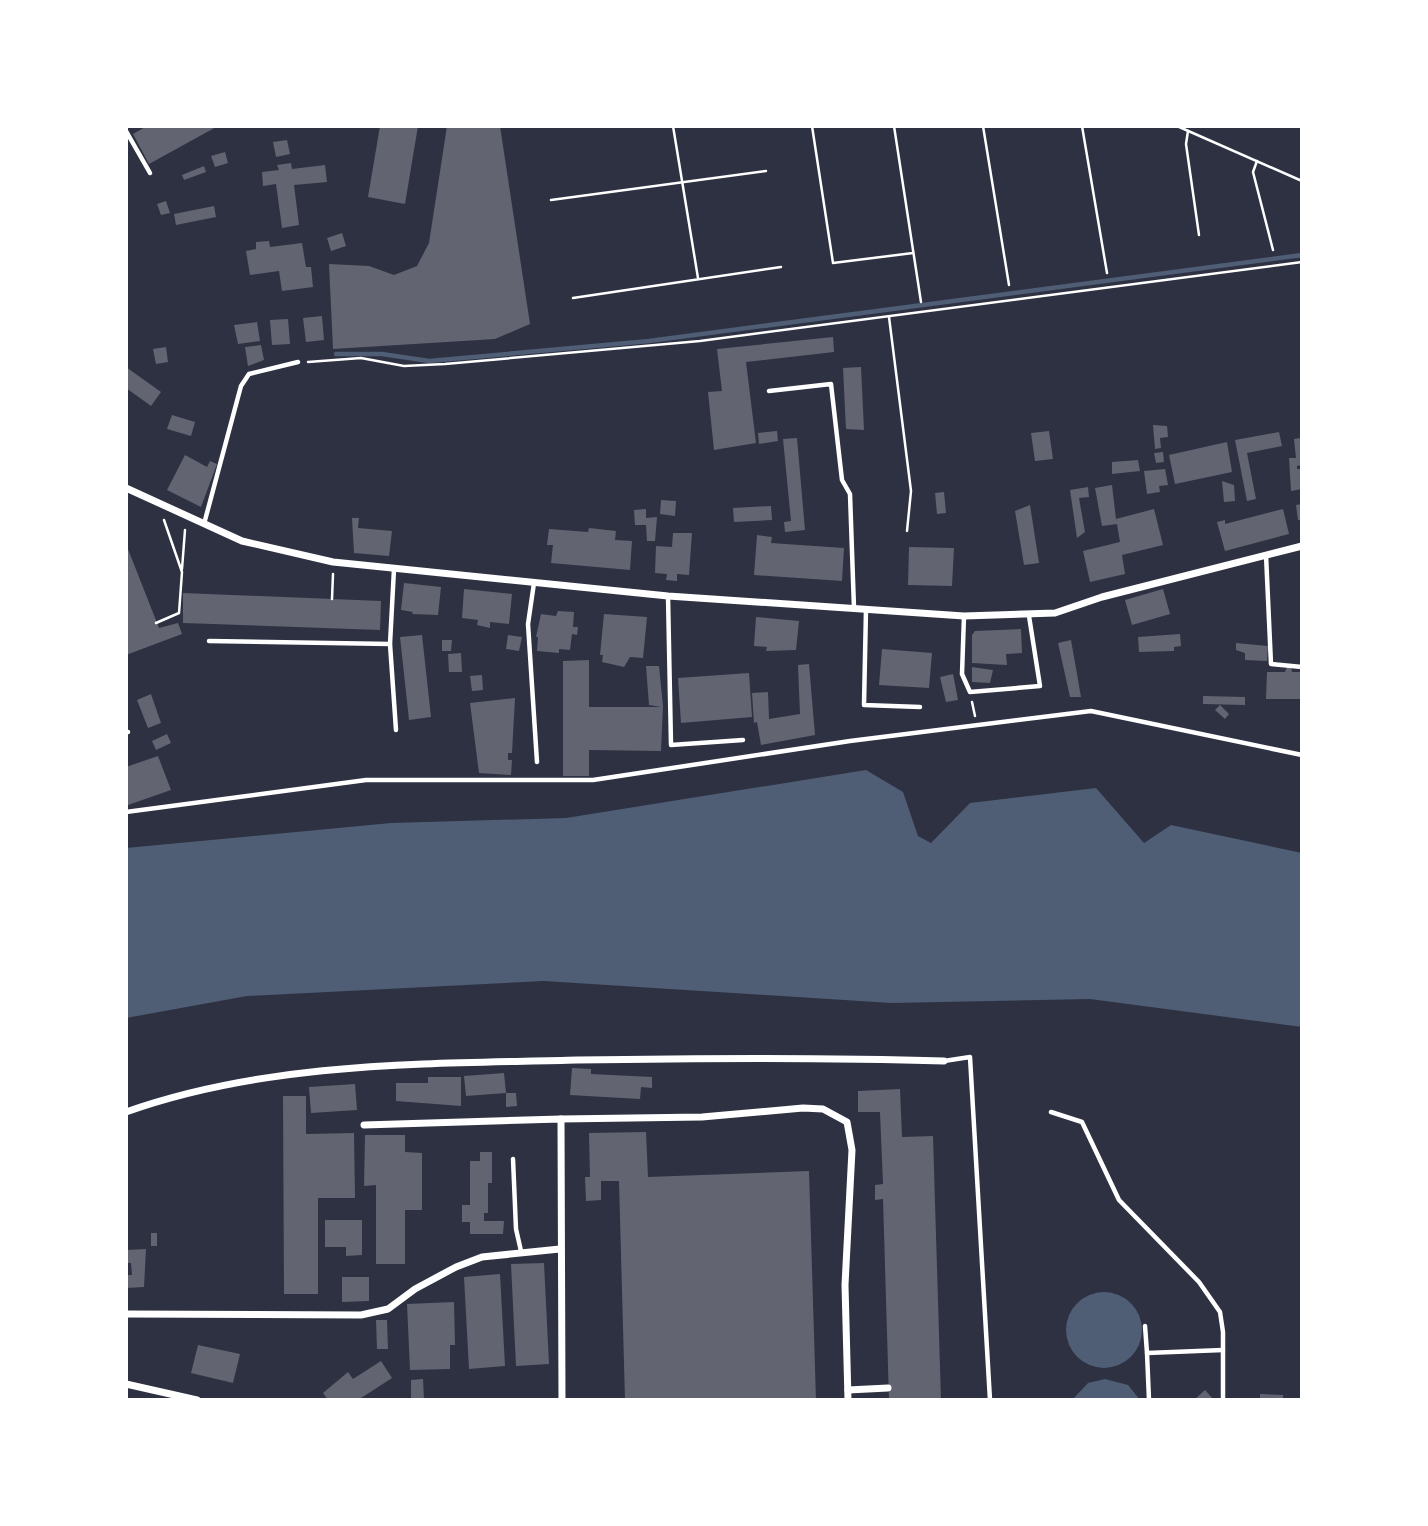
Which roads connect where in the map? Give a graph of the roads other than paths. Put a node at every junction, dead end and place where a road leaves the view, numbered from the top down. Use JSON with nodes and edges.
{"nodes":[{"id":1,"x":126,"y":131,"type":"edge"},
{"id":2,"x":149,"y":173,"type":"dead end"},
{"id":3,"x":298,"y":362,"type":"road end"},
{"id":4,"x":769,"y":391,"type":"dead end"},
{"id":5,"x":126,"y":488,"type":"edge"},
{"id":6,"x":204,"y":525,"type":"junction"},
{"id":7,"x":1302,"y":546,"type":"edge"},
{"id":8,"x":1266,"y":554,"type":"junction"},
{"id":9,"x":394,"y":569,"type":"junction"},
{"id":10,"x":534,"y":583,"type":"junction"},
{"id":11,"x":668,"y":596,"type":"junction"},
{"id":12,"x":854,"y":609,"type":"junction"},
{"id":13,"x":866,"y":609,"type":"junction"},
{"id":14,"x":964,"y":616,"type":"junction"},
{"id":15,"x":1029,"y":616,"type":"junction"},
{"id":16,"x":209,"y":641,"type":"dead end"},
{"id":17,"x":390,"y":644,"type":"junction"},
{"id":18,"x":1302,"y":667,"type":"edge"},
{"id":19,"x":920,"y":707,"type":"dead end"},
{"id":20,"x":396,"y":730,"type":"dead end"},
{"id":21,"x":743,"y":740,"type":"dead end"},
{"id":22,"x":1302,"y":755,"type":"edge"},
{"id":23,"x":537,"y":762,"type":"dead end"},
{"id":24,"x":126,"y":812,"type":"edge"},
{"id":25,"x":944,"y":1061,"type":"joint"},
{"id":26,"x":126,"y":1112,"type":"edge"},
{"id":27,"x":1051,"y":1112,"type":"dead end"},
{"id":28,"x":561,"y":1119,"type":"junction"},
{"id":29,"x":364,"y":1125,"type":"dead end"},
{"id":30,"x":513,"y":1159,"type":"dead end"},
{"id":31,"x":560,"y":1249,"type":"junction"},
{"id":32,"x":521,"y":1251,"type":"junction"},
{"id":33,"x":126,"y":1314,"type":"edge"},
{"id":34,"x":1145,"y":1326,"type":"dead end"},
{"id":35,"x":1223,"y":1350,"type":"junction"},
{"id":36,"x":1147,"y":1353,"type":"junction"},
{"id":37,"x":126,"y":1384,"type":"edge"},
{"id":38,"x":888,"y":1388,"type":"dead end"},
{"id":39,"x":848,"y":1390,"type":"junction"},
{"id":40,"x":197,"y":1400,"type":"edge"},
{"id":41,"x":562,"y":1400,"type":"edge"},
{"id":42,"x":848,"y":1400,"type":"edge"},
{"id":43,"x":990,"y":1400,"type":"edge"},
{"id":44,"x":1149,"y":1400,"type":"edge"},
{"id":45,"x":1223,"y":1400,"type":"edge"}],
"edges":[{"from":1,"to":2,"type":"lane"},
{"from":3,"to":6,"type":"lane"},
{"from":4,"to":12,"type":"lane"},
{"from":5,"to":6,"type":"street"},
{"from":6,"to":9,"type":"street"},
{"from":7,"to":8,"type":"street"},
{"from":8,"to":15,"type":"street"},
{"from":8,"to":18,"type":"lane"},
{"from":9,"to":10,"type":"street"},
{"from":9,"to":17,"type":"lane"},
{"from":10,"to":11,"type":"street"},
{"from":10,"to":23,"type":"lane"},
{"from":11,"to":12,"type":"street"},
{"from":11,"to":21,"type":"lane"},
{"from":12,"to":13,"type":"street"},
{"from":13,"to":14,"type":"street"},
{"from":13,"to":19,"type":"lane"},
{"from":14,"to":15,"type":"street"},
{"from":14,"to":15,"type":"lane"},
{"from":16,"to":17,"type":"lane"},
{"from":17,"to":20,"type":"lane"},
{"from":22,"to":24,"type":"lane"},
{"from":25,"to":26,"type":"street"},
{"from":25,"to":43,"type":"lane"},
{"from":27,"to":35,"type":"lane"},
{"from":28,"to":29,"type":"street"},
{"from":28,"to":31,"type":"street"},
{"from":28,"to":39,"type":"street"},
{"from":30,"to":32,"type":"lane"},
{"from":31,"to":32,"type":"street"},
{"from":31,"to":41,"type":"street"},
{"from":32,"to":33,"type":"street"},
{"from":34,"to":36,"type":"lane"},
{"from":35,"to":36,"type":"lane"},
{"from":35,"to":45,"type":"lane"},
{"from":36,"to":44,"type":"lane"},
{"from":37,"to":40,"type":"street"},
{"from":38,"to":39,"type":"street"},
{"from":39,"to":42,"type":"street"}]}
